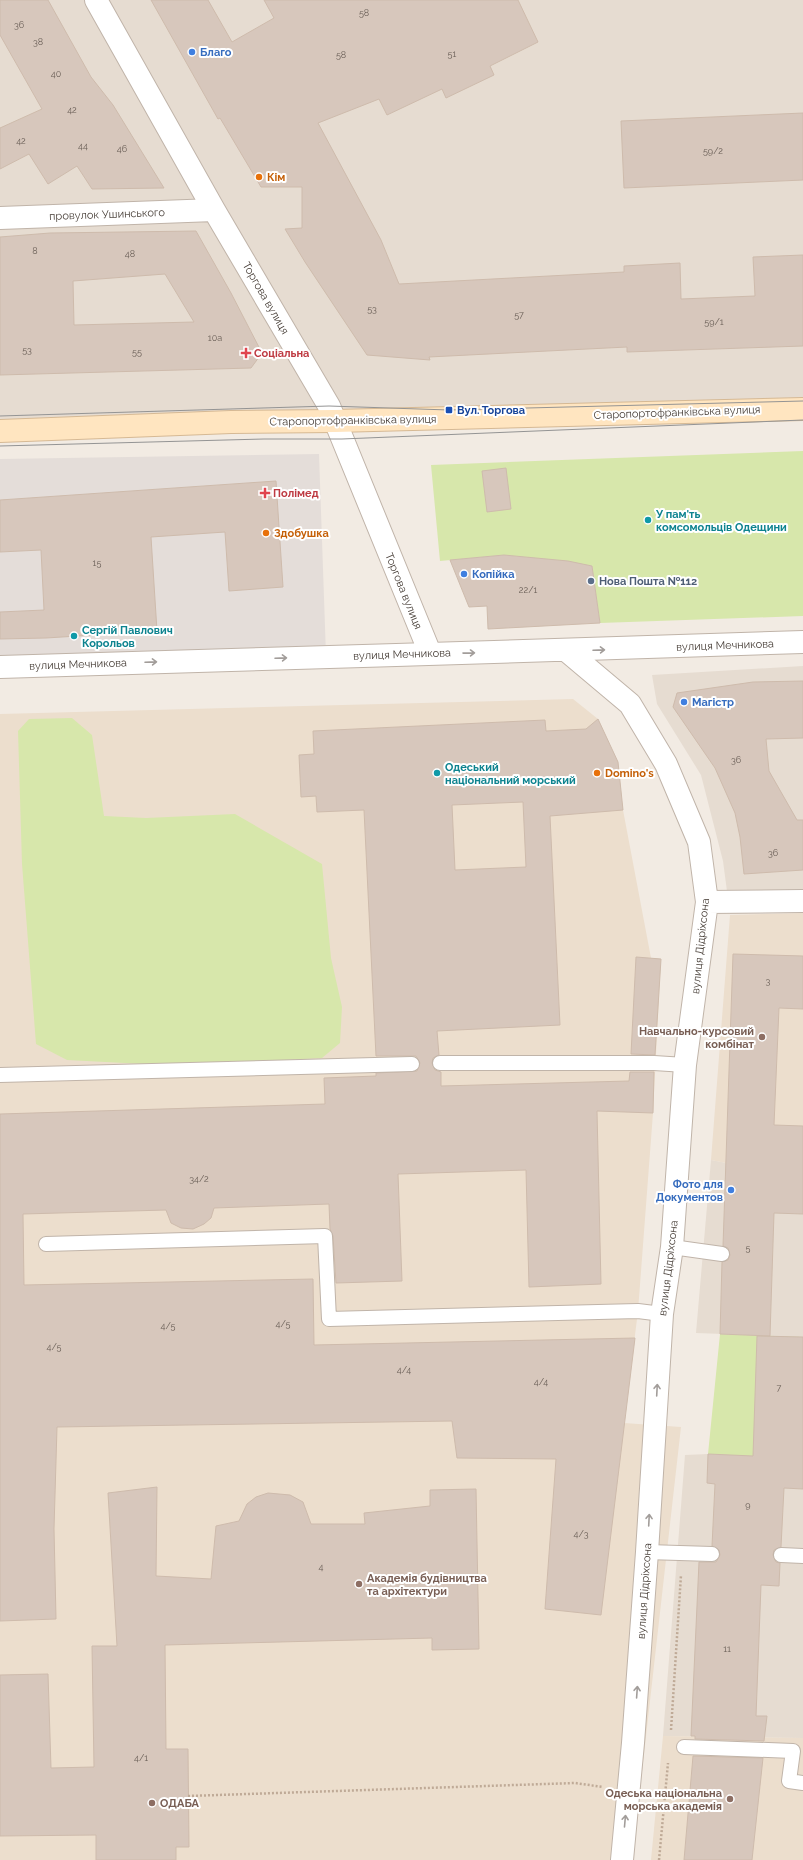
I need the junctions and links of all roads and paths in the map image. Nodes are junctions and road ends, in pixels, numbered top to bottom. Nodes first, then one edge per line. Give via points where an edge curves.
1 (96, 0) edge
2 (214, 210) junction
3 (0, 218) edge
4 (803, 409) edge
5 (335, 421) junction
6 (0, 431) edge
7 (803, 642) edge
8 (567, 651) junction
9 (430, 653) junction
10 (0, 667) edge
11 (803, 901) edge
12 (707, 902) junction
13 (440, 1063) dead end
14 (412, 1064) dead end
15 (685, 1065) junction
16 (0, 1075) edge
17 (46, 1244) dead end
18 (672, 1247) junction
19 (722, 1254) dead end
20 (662, 1314) junction
21 (648, 1552) junction
22 (682, 1553) junction
23 (712, 1554) dead end
24 (781, 1556) dead end
25 (803, 1556) edge
26 (671, 1731) dead end
27 (684, 1746) dead end
28 (668, 1761) dead end
29 (803, 1783) edge
30 (628, 1790) junction
31 (188, 1796) dead end
32 (622, 1860) edge
33 (659, 1860) edge

1 - 2 street, Торгова вулиця
2 - 3 street, провулок Ушинського
2 - 5 street, Торгова вулиця via 329,406
4 - 5 main road, Старопортофранківська вулиця
5 - 6 main road, Старопортофранківська вулиця via 231,422
5 - 9 street, Торгова вулиця
8 -> 7 street, вулиця Мечникова
9 -> 8 street, вулиця Мечникова
8 - 12 street, вулиця Дідріхсона via 630,704 666,764 699,842
10 -> 9 street, вулиця Мечникова
11 - 12 street
12 - 15 street, вулиця Дідріхсона
13 - 15 lane
14 - 16 lane
15 - 18 street, вулиця Дідріхсона
17 - 20 lane via 325,1236 329,1319 638,1311
18 - 19 lane
18 - 20 street, вулиця Дідріхсона
21 -> 20 street, вулиця Дідріхсона
21 - 22 lane
30 -> 21 street, вулиця Дідріхсона
22 - 23 lane
22 - 26 path
24 - 25 lane
27 - 29 lane via 792,1751 789,1781
28 - 33 path
30 - 31 path via 575,1783
32 -> 30 street, вулиця Дідріхсона

